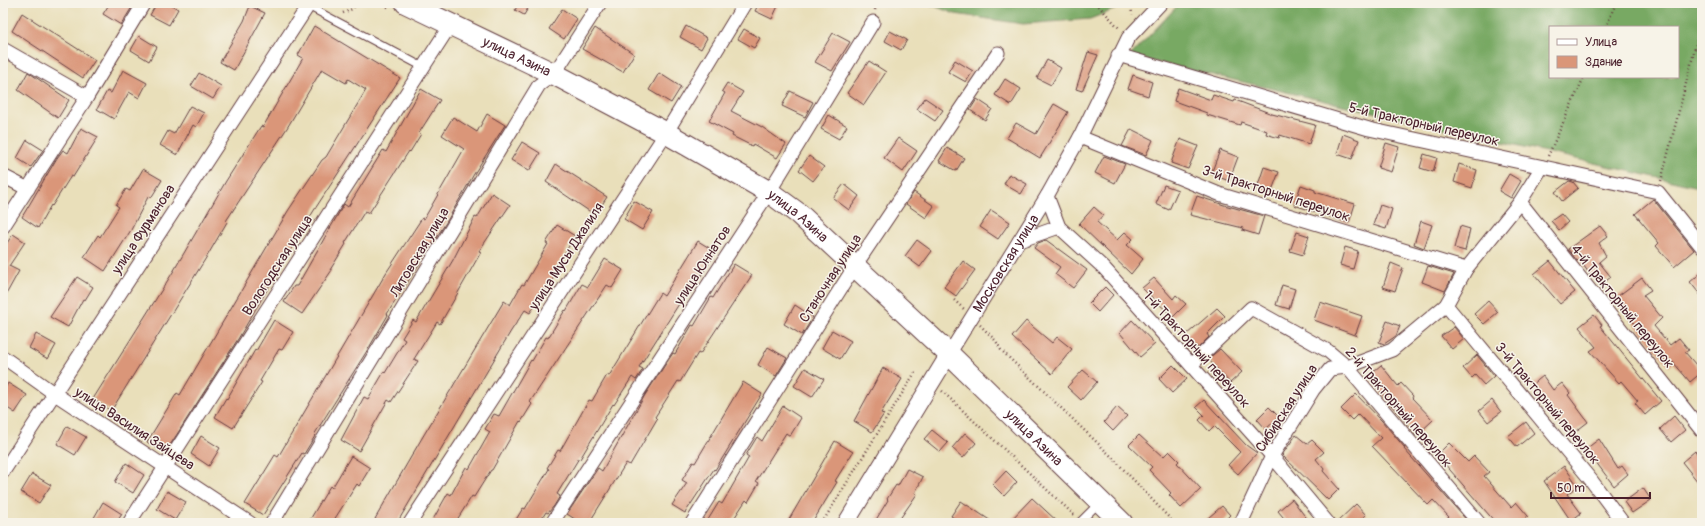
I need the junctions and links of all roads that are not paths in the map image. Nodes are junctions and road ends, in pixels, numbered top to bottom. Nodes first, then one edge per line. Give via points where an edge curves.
1 (144, 3) edge
2 (406, 3) edge
3 (600, 3) edge
4 (745, 3) edge
5 (1161, 3) edge
6 (309, 5) edge
7 (873, 22) dead end
8 (451, 24) junction
9 (3, 49) edge
10 (998, 53) dead end
11 (1118, 55) junction
12 (423, 67) junction
13 (554, 74) junction
14 (87, 96) junction
15 (666, 133) junction
16 (1080, 137) junction
17 (1542, 168) junction
18 (3, 176) edge
19 (28, 189) junction
20 (769, 192) junction
21 (1047, 196) junction
22 (1520, 202) junction
23 (3, 227) edge
24 (1059, 227) junction
25 (1019, 241) junction
26 (1702, 247) edge
27 (855, 266) junction
28 (1466, 269) junction
29 (1446, 305) junction
30 (949, 354) junction
31 (3, 357) edge
32 (1191, 365) junction
33 (1347, 367) junction
34 (54, 394) junction
35 (1702, 431) edge
36 (1272, 456) junction
37 (166, 467) junction
38 (3, 472) edge
39 (1100, 501) junction
40 (1080, 522) edge
41 (129, 523) edge
42 (250, 523) edge
43 (272, 523) edge
44 (410, 523) edge
45 (552, 523) edge
46 (692, 523) edge
47 (846, 523) edge
48 (1122, 523) edge
49 (1241, 523) edge
50 (1328, 523) edge
51 (1479, 523) edge
52 (1623, 523) edge

1 - 14 street
2 - 8 main road, улица Азина
3 - 13 street, Литовская улица
4 - 15 street, улица Мусы Джалиля
5 - 11 street, Московская улица via 1128,38
6 - 12 lane
6 - 34 street, улица Фурманова
7 - 20 street, улица Юннатов
8 - 12 street, Вологодская улица
8 - 13 main road, улица Азина
9 - 14 street
10 - 27 street, Станочная улица
11 - 16 street, Московская улица
11 - 17 street, 5-й Тракторный переулок via 1369,129
12 - 37 street, Вологодская улица
13 - 15 main road, улица Азина
13 - 43 street, Литовская улица via 539,85
14 - 19 street
15 - 20 main road, улица Азина
15 - 44 street, улица Мусы Джалиля
16 - 21 street, Московская улица
16 - 28 street, 3-й Тракторный переулок via 1219,194
17 - 22 street, Сибирская улица
17 - 26 street, 5-й Тракторный переулок via 1658,192
18 - 19 street
19 - 23 street
20 - 27 main road, улица Азина via 799,214
20 - 45 street, улица Юннатов
21 - 24 street, 1-й Тракторный переулок
21 - 25 street, Московская улица
22 - 28 street, Сибирская улица
22 - 35 street, 4-й Тракторный переулок
24 - 25 street
24 - 32 street, 1-й Тракторный переулок via 1104,268
25 - 30 street, Московская улица
27 - 30 main road, улица Азина
27 - 46 street, Станочная улица
28 - 29 street, Сибирская улица
29 - 33 street, Сибирская улица via 1392,350
29 - 52 street, 3-й Тракторный переулок via 1591,480
30 - 39 main road, улица Азина
30 - 47 street, Московская улица
31 - 34 street, улица Василия Зайцева
32 - 33 street, 2-й Тракторный переулок via 1251,308 1328,351
32 - 36 street, 1-й Тракторный переулок
33 - 36 street, Сибирская улица via 1330,369
33 - 51 street, 2-й Тракторный переулок
34 - 37 street, улица Василия Зайцева
34 - 38 street, улица Фурманова
36 - 49 street, Сибирская улица
36 - 50 street, 1-й Тракторный переулок
37 - 41 street, Вологодская улица
37 - 42 street, улица Василия Зайцева
39 - 40 lane
39 - 48 main road, улица Азина

